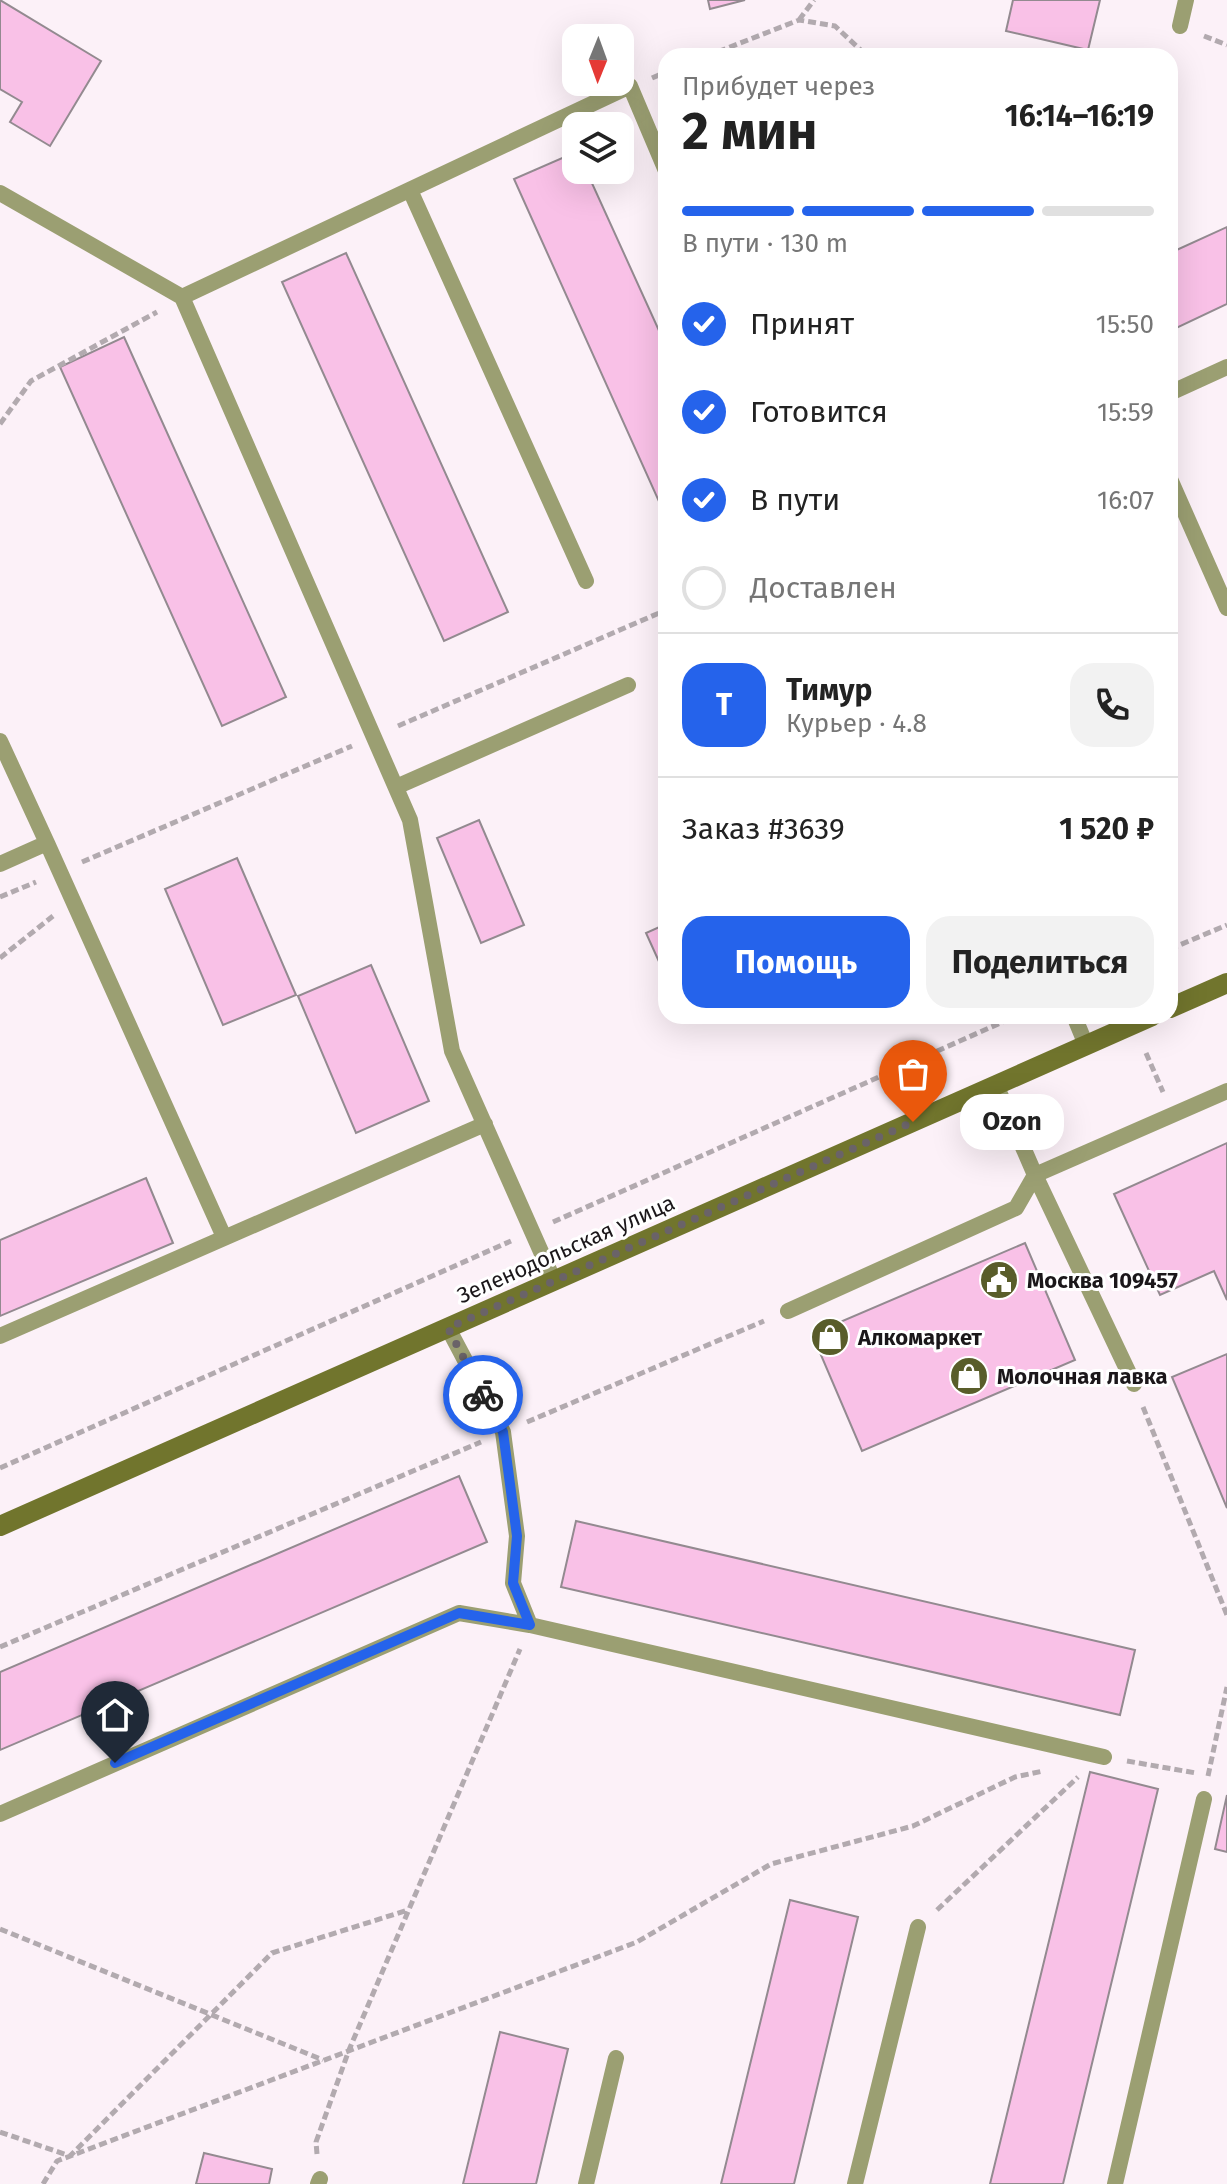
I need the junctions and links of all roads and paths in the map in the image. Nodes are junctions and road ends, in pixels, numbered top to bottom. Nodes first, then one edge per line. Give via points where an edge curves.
1 (814, 0) edge
2 (1186, 0) edge
3 (799, 20) junction
4 (1180, 26) dead end
5 (727, 48) edge
6 (858, 48) edge
7 (658, 152) edge
8 (410, 190) junction
9 (0, 193) edge
10 (182, 297) junction
11 (1227, 367) edge
12 (1178, 389) edge
13 (0, 424) edge
14 (1178, 497) edge
15 (586, 581) dead end
16 (1227, 608) edge
17 (658, 613) edge
18 (628, 685) dead end
19 (374, 736) junction
20 (0, 741) edge
21 (396, 787) junction
22 (47, 843) junction
23 (0, 864) edge
24 (60, 872) junction
25 (0, 897) edge
26 (73, 901) junction
27 (1227, 925) edge
28 (1178, 946) edge
29 (0, 958) edge
30 (1227, 983) edge
31 (1178, 1004) edge
32 (1077, 1024) edge
33 (1134, 1024) edge
34 (1086, 1045) junction
35 (1146, 1053) dead end
36 (996, 1085) junction
37 (1227, 1091) edge
38 (1174, 1114) junction
39 (485, 1124) junction
40 (1035, 1175) junction
41 (224, 1237) junction
42 (554, 1281) junction
43 (788, 1311) joint
44 (448, 1328) junction
45 (0, 1336) edge
46 (1134, 1384) joint
47 (503, 1432) junction
48 (0, 1526) edge
49 (1227, 1615) edge
50 (530, 1625) junction
51 (0, 1647) edge
52 (1227, 1687) edge
53 (1104, 1757) junction
54 (1056, 1768) dead end
55 (1209, 1775) junction
56 (1204, 1799) joint
57 (0, 1814) edge
58 (409, 1910) junction
59 (918, 1927) joint
60 (0, 1929) edge
61 (211, 2015) junction
62 (349, 2050) junction
63 (616, 2058) dead end
64 (324, 2060) junction
65 (0, 2132) edge
66 (70, 2156) junction
67 (319, 2181) edge
68 (43, 2184) edge
69 (586, 2184) edge
70 (855, 2184) edge
71 (1115, 2184) edge

1 - 3 path
2 - 4 lane
3 - 5 path
3 - 6 path via 835,26
7 - 8 lane via 630,86
8 - 10 lane
8 - 15 lane
9 - 10 lane
10 - 13 path via 31,381
10 - 19 lane
11 - 12 lane
14 - 16 lane
17 - 19 path
18 - 21 lane
19 - 21 lane
19 - 24 path
20 - 22 lane
21 - 39 lane via 410,820 452,1051
22 - 23 lane
22 - 24 lane
24 - 25 path
24 - 26 lane
26 - 29 path
26 - 41 lane
27 - 28 path
30 - 31 street
32 - 34 lane
33 - 34 street, Зеленодольская улица
34 - 36 street, Зеленодольская улица
35 - 38 path
36 - 40 lane
36 - 42 street, Зеленодольская улица
37 - 38 lane
38 - 40 lane
39 - 41 lane
39 - 42 lane
40 - 43 lane via 1016,1208
40 - 46 lane
41 - 45 lane
42 - 44 street, Зеленодольская улица
43 - 47 path
44 - 47 lane
44 - 48 street, Зеленодольская улица
46 - 49 path
47 - 50 lane via 517,1536 513,1583
47 - 51 path
50 - 53 lane
50 - 57 lane via 459,1613
50 - 58 path
52 - 55 path
53 - 55 path
53 - 59 path
54 - 62 path via 1015,1777 913,1826 771,1864 637,1942
55 - 56 path
56 - 71 lane
58 - 61 path via 272,1953
58 - 62 path
59 - 70 lane
60 - 61 path
61 - 64 path
61 - 66 path
62 - 64 path
62 - 67 path via 316,2142
63 - 69 lane
64 - 66 path
65 - 66 path
66 - 68 path via 57,2161

